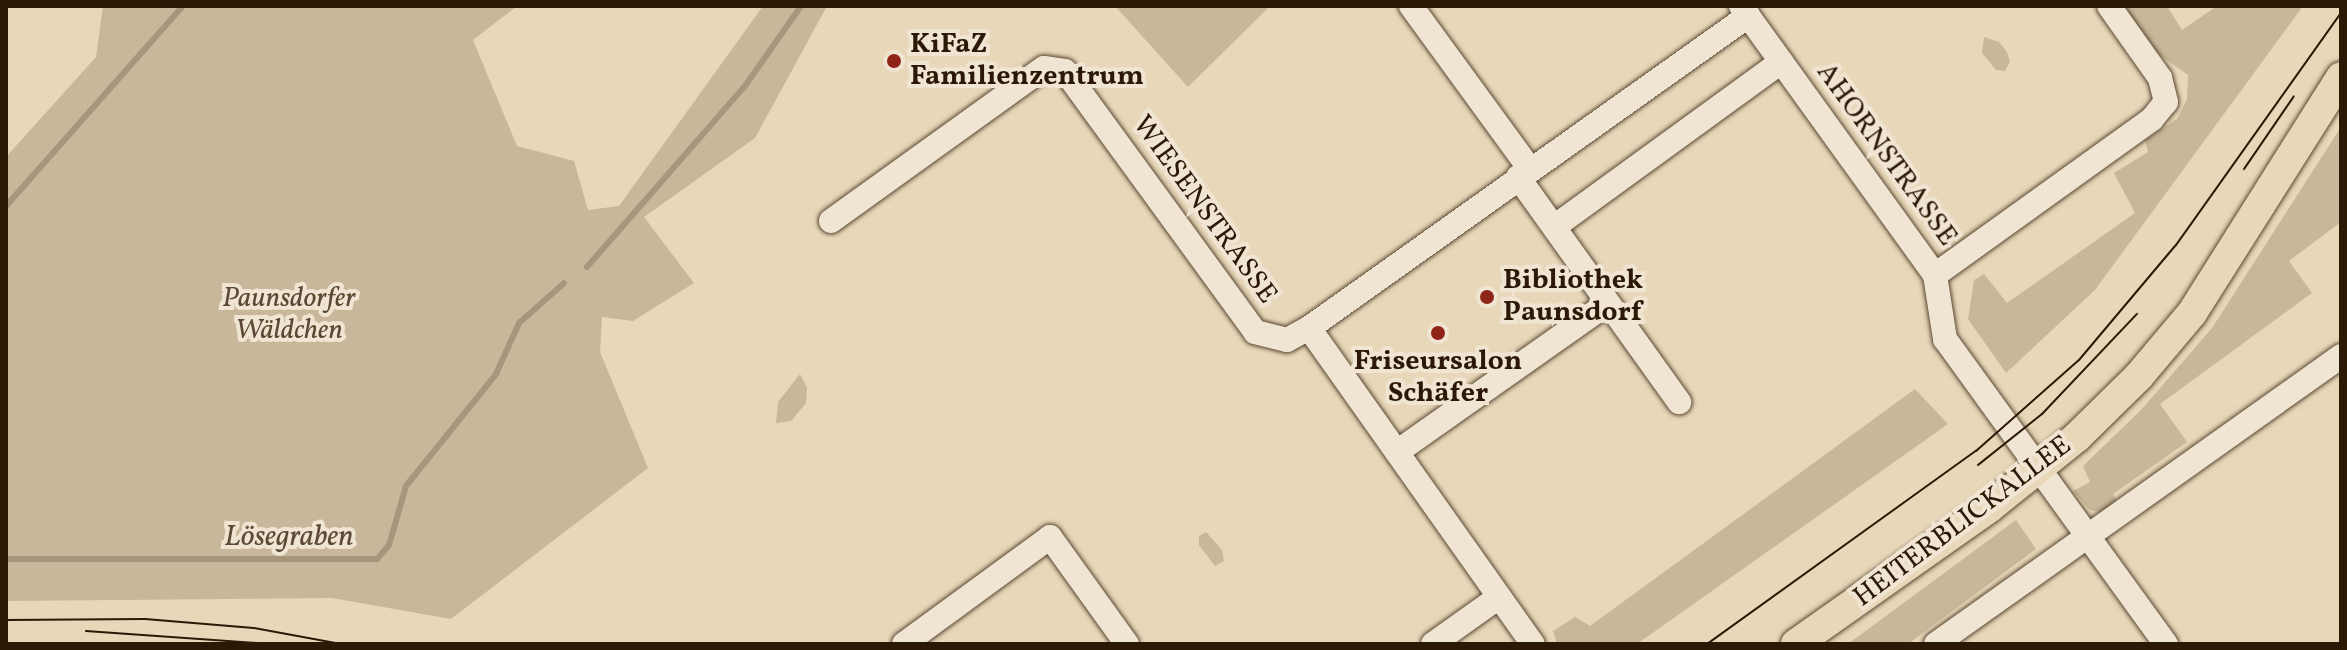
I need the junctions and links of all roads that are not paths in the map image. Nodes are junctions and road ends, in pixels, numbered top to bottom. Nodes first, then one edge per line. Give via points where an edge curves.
1 (1411, 6) edge
2 (2109, 6) edge
3 (1744, 11) edge
4 (1781, 62) junction
5 (2341, 77) edge
6 (1524, 173) junction
7 (831, 221) dead end
8 (1554, 227) junction
9 (1935, 275) junction
10 (1608, 303) junction
11 (1309, 328) junction
12 (2341, 356) edge
13 (1679, 402) dead end
14 (1397, 452) junction
15 (2038, 469) junction
16 (2089, 536) junction
17 (1499, 597) junction
18 (904, 644) edge
19 (1127, 644) edge
20 (1433, 644) edge
21 (1533, 644) edge
22 (1796, 644) edge
23 (1936, 644) edge
24 (2166, 644) edge

1 - 6 street
2 - 9 street via 2160,78 2166,102 2152,119
3 - 4 street, AHORNSTRASSE
3 - 6 street
4 - 8 street
4 - 9 street, AHORNSTRASSE
5 - 15 main road, HEITERBLICKALLEE via 2192,313 2139,376
6 - 8 street
6 - 11 street
7 - 11 street, WIESENSTRASSE via 1044,68 1056,66 1065,71 1255,332 1287,340
8 - 10 street
9 - 15 street, AHORNSTRASSE via 1945,339
10 - 13 street
10 - 14 street
11 - 14 street
12 - 16 street
14 - 17 street
15 - 16 street, AHORNSTRASSE
15 - 22 main road, HEITERBLICKALLEE
16 - 23 street
16 - 24 street, AHORNSTRASSE
17 - 20 street
17 - 21 street
18 - 19 street via 1050,537

